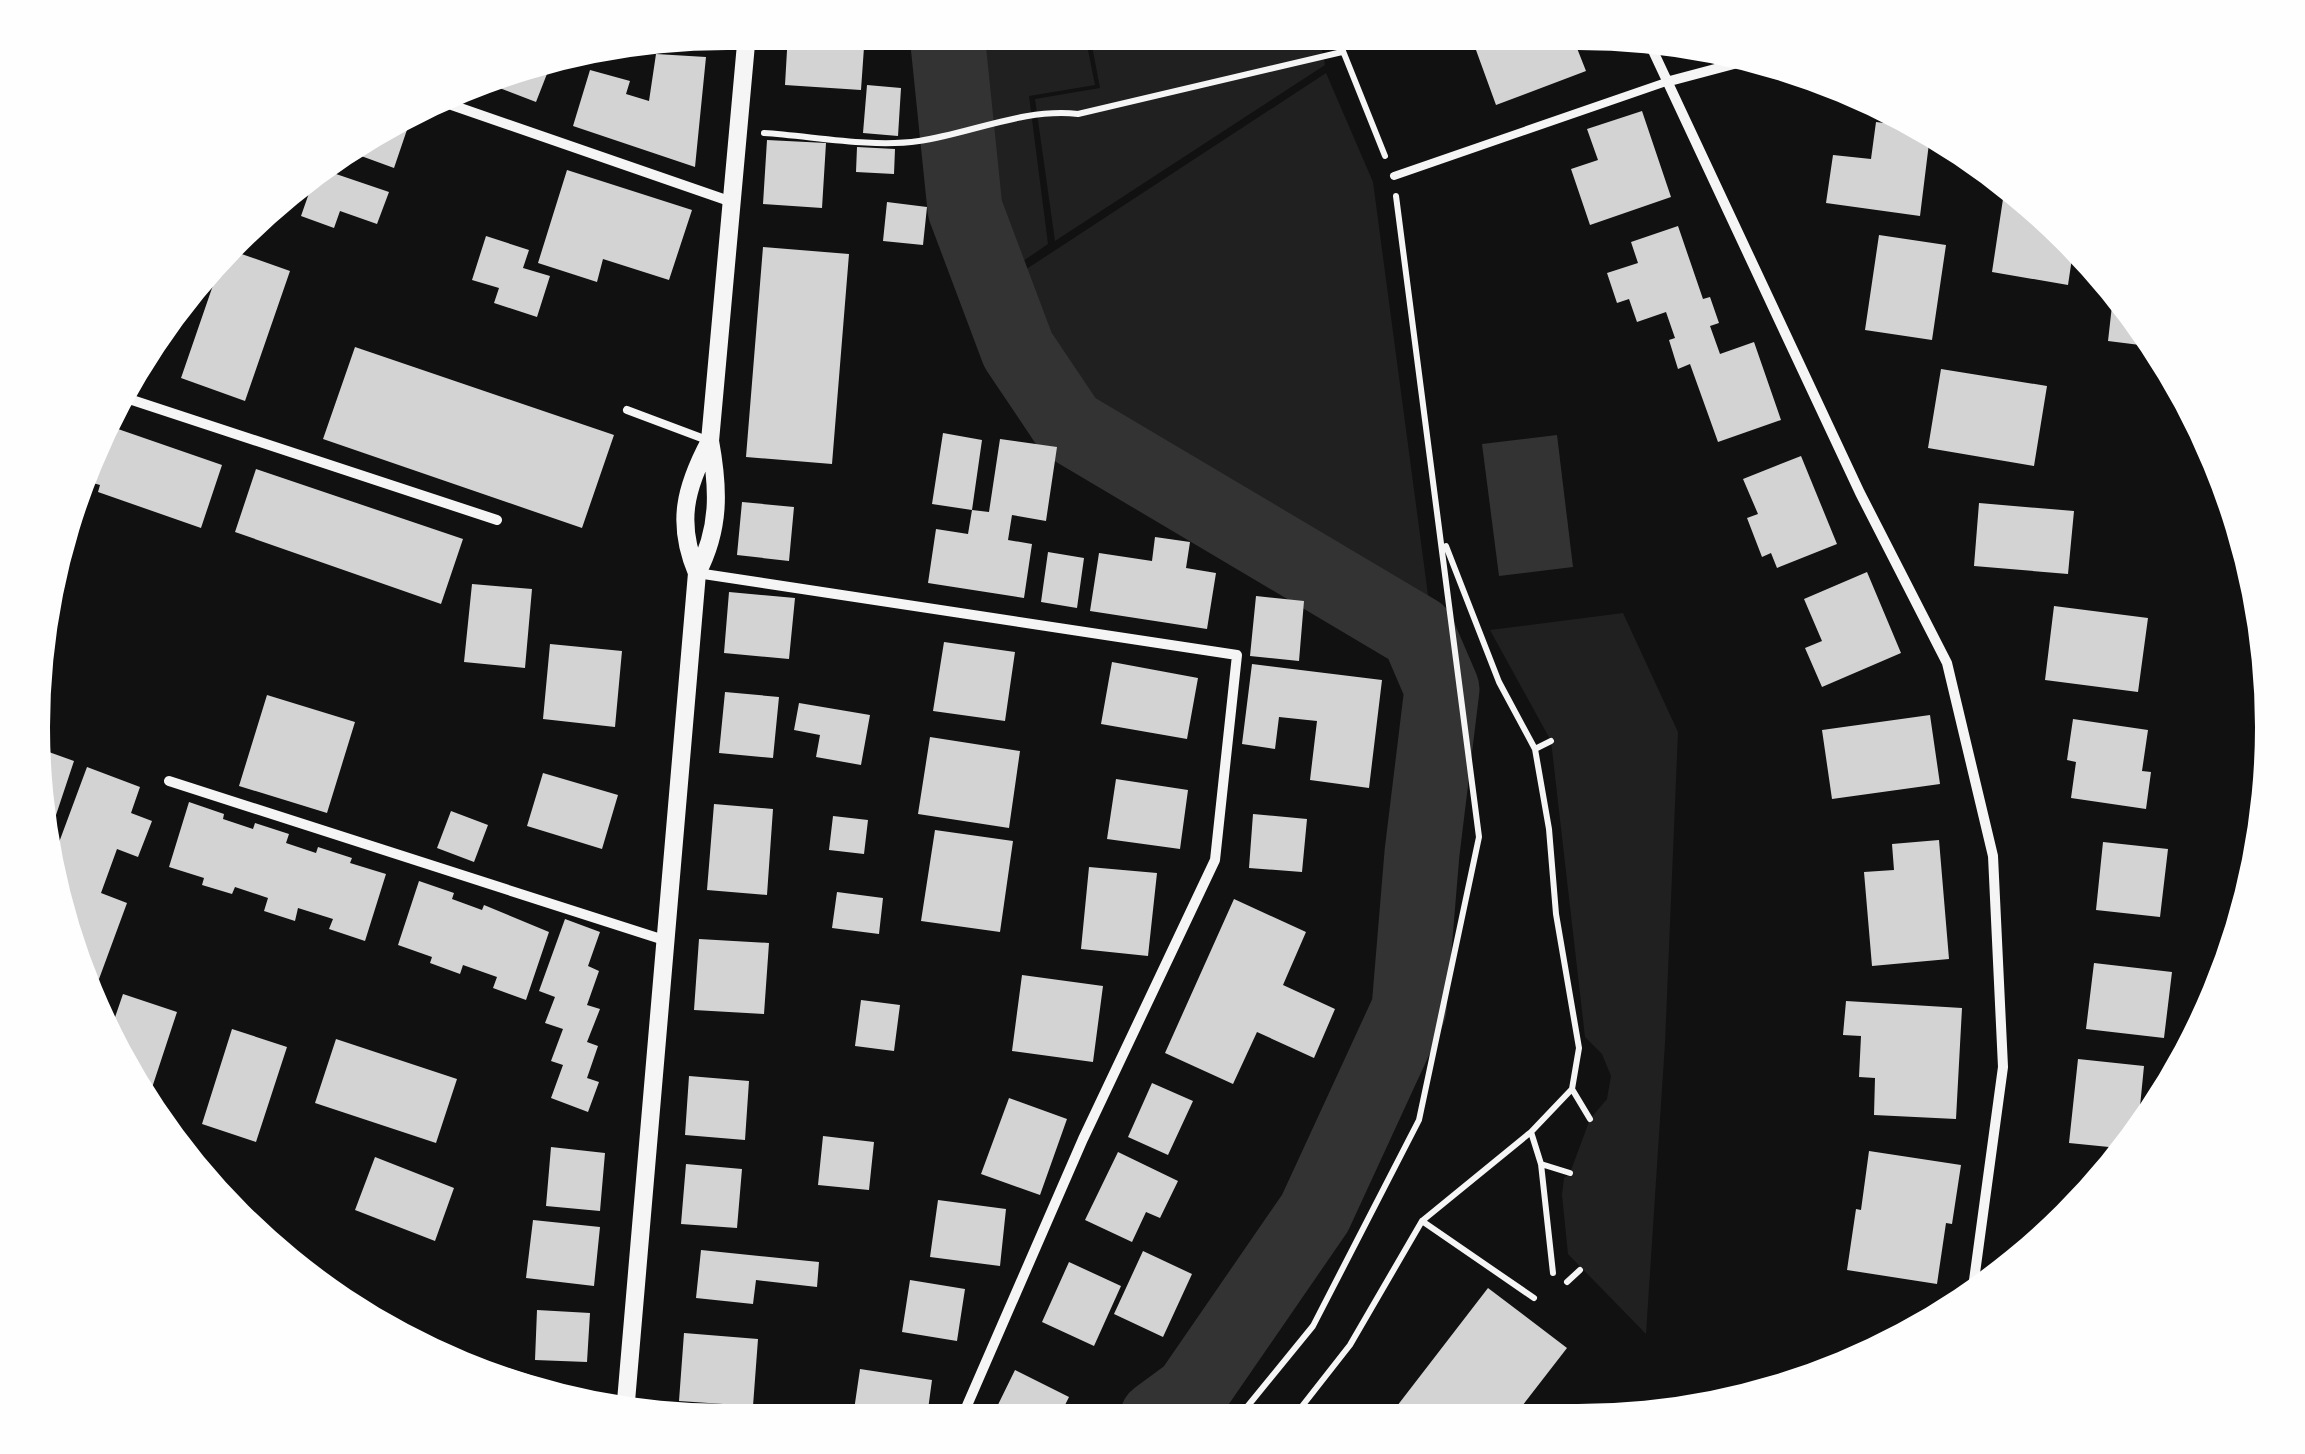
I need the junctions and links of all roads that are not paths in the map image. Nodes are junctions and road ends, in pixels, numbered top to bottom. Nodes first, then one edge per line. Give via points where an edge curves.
1 (746, 50) edge
2 (1654, 55) edge
3 (1725, 66) edge
4 (1666, 82) junction
5 (457, 107) edge
6 (1394, 176) road end
7 (733, 202) junction
8 (134, 401) edge
9 (627, 410) dead end
10 (710, 442) junction
11 (496, 520) dead end
12 (698, 573) junction
13 (169, 781) dead end
14 (664, 940) junction
15 (1975, 1275) edge
16 (626, 1396) edge
17 (968, 1404) edge

1 - 7 street
2 - 4 street
3 - 4 street
4 - 6 lane
4 - 15 street via 1947,662 1994,856 2003,1067
5 - 7 street
7 - 10 street
8 - 11 street
9 - 10 lane
10 - 12 street via 718,516
10 - 12 street via 692,475 685,515 686,546
12 - 14 street
12 - 17 street via 1237,654 1215,860
13 - 14 street
14 - 16 street

